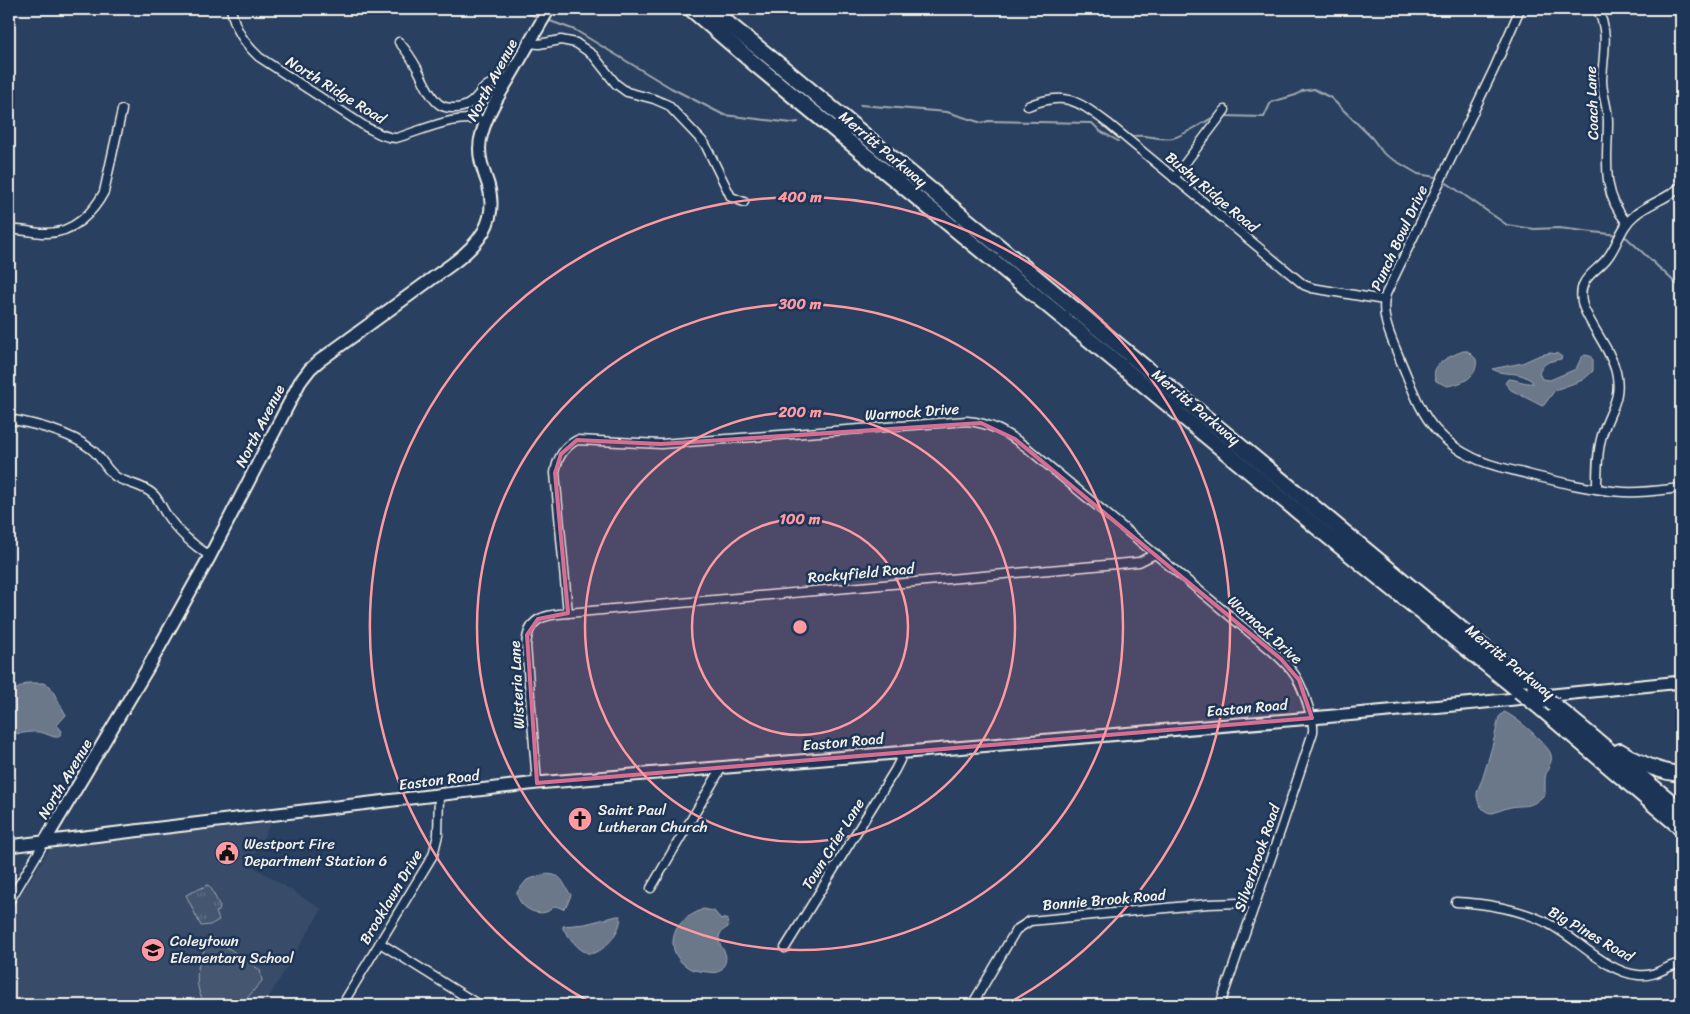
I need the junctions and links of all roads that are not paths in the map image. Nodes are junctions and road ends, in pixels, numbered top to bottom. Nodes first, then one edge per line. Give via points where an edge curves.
1 (231, 9) edge
2 (549, 9) edge
3 (691, 9) edge
4 (710, 9) edge
5 (1520, 9) edge
6 (1597, 9) edge
7 (399, 42) dead end
8 (529, 43) junction
9 (504, 87) junction
10 (1028, 106) dead end
11 (122, 110) dead end
12 (1225, 111) dead end
13 (485, 121) junction
14 (1174, 178) junction
15 (1681, 186) edge
16 (744, 202) dead end
17 (1626, 224) junction
18 (9, 230) edge
19 (1384, 300) junction
20 (9, 419) edge
21 (1681, 488) edge
22 (1597, 489) junction
23 (1155, 554) junction
24 (210, 556) junction
25 (568, 613) junction
26 (1681, 682) edge
27 (1554, 705) junction
28 (1312, 718) junction
29 (900, 752) junction
30 (722, 767) junction
31 (1681, 774) edge
32 (537, 783) junction
33 (439, 795) junction
34 (1681, 810) edge
35 (1681, 828) edge
36 (45, 841) junction
37 (9, 846) edge
38 (651, 888) dead end
39 (9, 902) edge
40 (1456, 902) dead end
41 (1255, 904) junction
42 (380, 943) junction
43 (787, 946) dead end
44 (1681, 963) edge
45 (342, 1005) edge
46 (479, 1005) edge
47 (972, 1005) edge
48 (1220, 1005) edge

1 - 13 street, North Ridge Road via 238,32 259,57 388,138 456,120 474,118
2 - 8 main road, North Avenue
3 - 35 highway, Merritt Parkway, bridge via 1538,706
4 - 27 highway, Merritt Parkway, bridge
5 - 19 street, Punch Bowl Drive
6 - 17 street, Coach Lane via 1606,34 1602,81 1608,118 1607,178 1616,207
7 - 9 street via 434,99 447,108 468,105 491,82
8 - 9 main road, North Avenue
8 - 16 street via 561,40 576,43 593,55 616,84 627,92 668,105 705,144 731,197
9 - 13 main road, North Avenue
10 - 14 street, Bushy Ridge Road via 1039,101 1076,101
11 - 18 street via 104,192 87,216 60,232
12 - 14 street
13 - 24 main road, North Avenue via 480,157 490,190 491,209 480,238 461,258 306,373
14 - 19 street, Bushy Ridge Road via 1304,284
15 - 17 street
17 - 22 street via 1608,257 1585,282 1581,292 1584,310 1611,359 1618,381 1616,402 1598,450
19 - 22 street, Punch Bowl Drive via 1386,324 1419,404 1436,430 1473,458
20 - 24 street via 52,429 90,448 118,478 153,493 178,529
21 - 22 street, Punch Bowl Drive via 1644,492
23 - 25 street, Rockyfield Road via 1139,562
23 - 25 street, Warnock Drive via 1026,447 1002,430 981,423 968,421 661,444 577,440 561,454 556,473
23 - 28 street, Warnock Drive via 1287,665 1301,685
24 - 36 main road, North Avenue
25 - 32 street, Wisteria Lane via 538,619 527,635
26 - 28 main road, Easton Road
27 - 31 highway via 1636,761
27 - 34 highway, Merritt Parkway
28 - 29 main road, Easton Road
28 - 41 street, Silverbrook Road via 1314,724 1309,746
29 - 30 main road, Easton Road
29 - 43 street, Town Crier Lane via 895,770
30 - 32 main road, Easton Road
30 - 38 street
32 - 33 main road, Easton Road
33 - 36 main road, Easton Road
33 - 42 street, Brooklawn Drive via 433,855
36 - 37 main road, Easton Road
36 - 39 street, North Avenue
40 - 44 street, Big Pines Road via 1483,904 1535,918 1562,931 1626,973 1648,976
41 - 47 street, Bonnie Brook Road via 1208,904 1030,921 1016,930
41 - 48 street, Silverbrook Road
42 - 45 street, Brooklawn Drive
42 - 46 street

